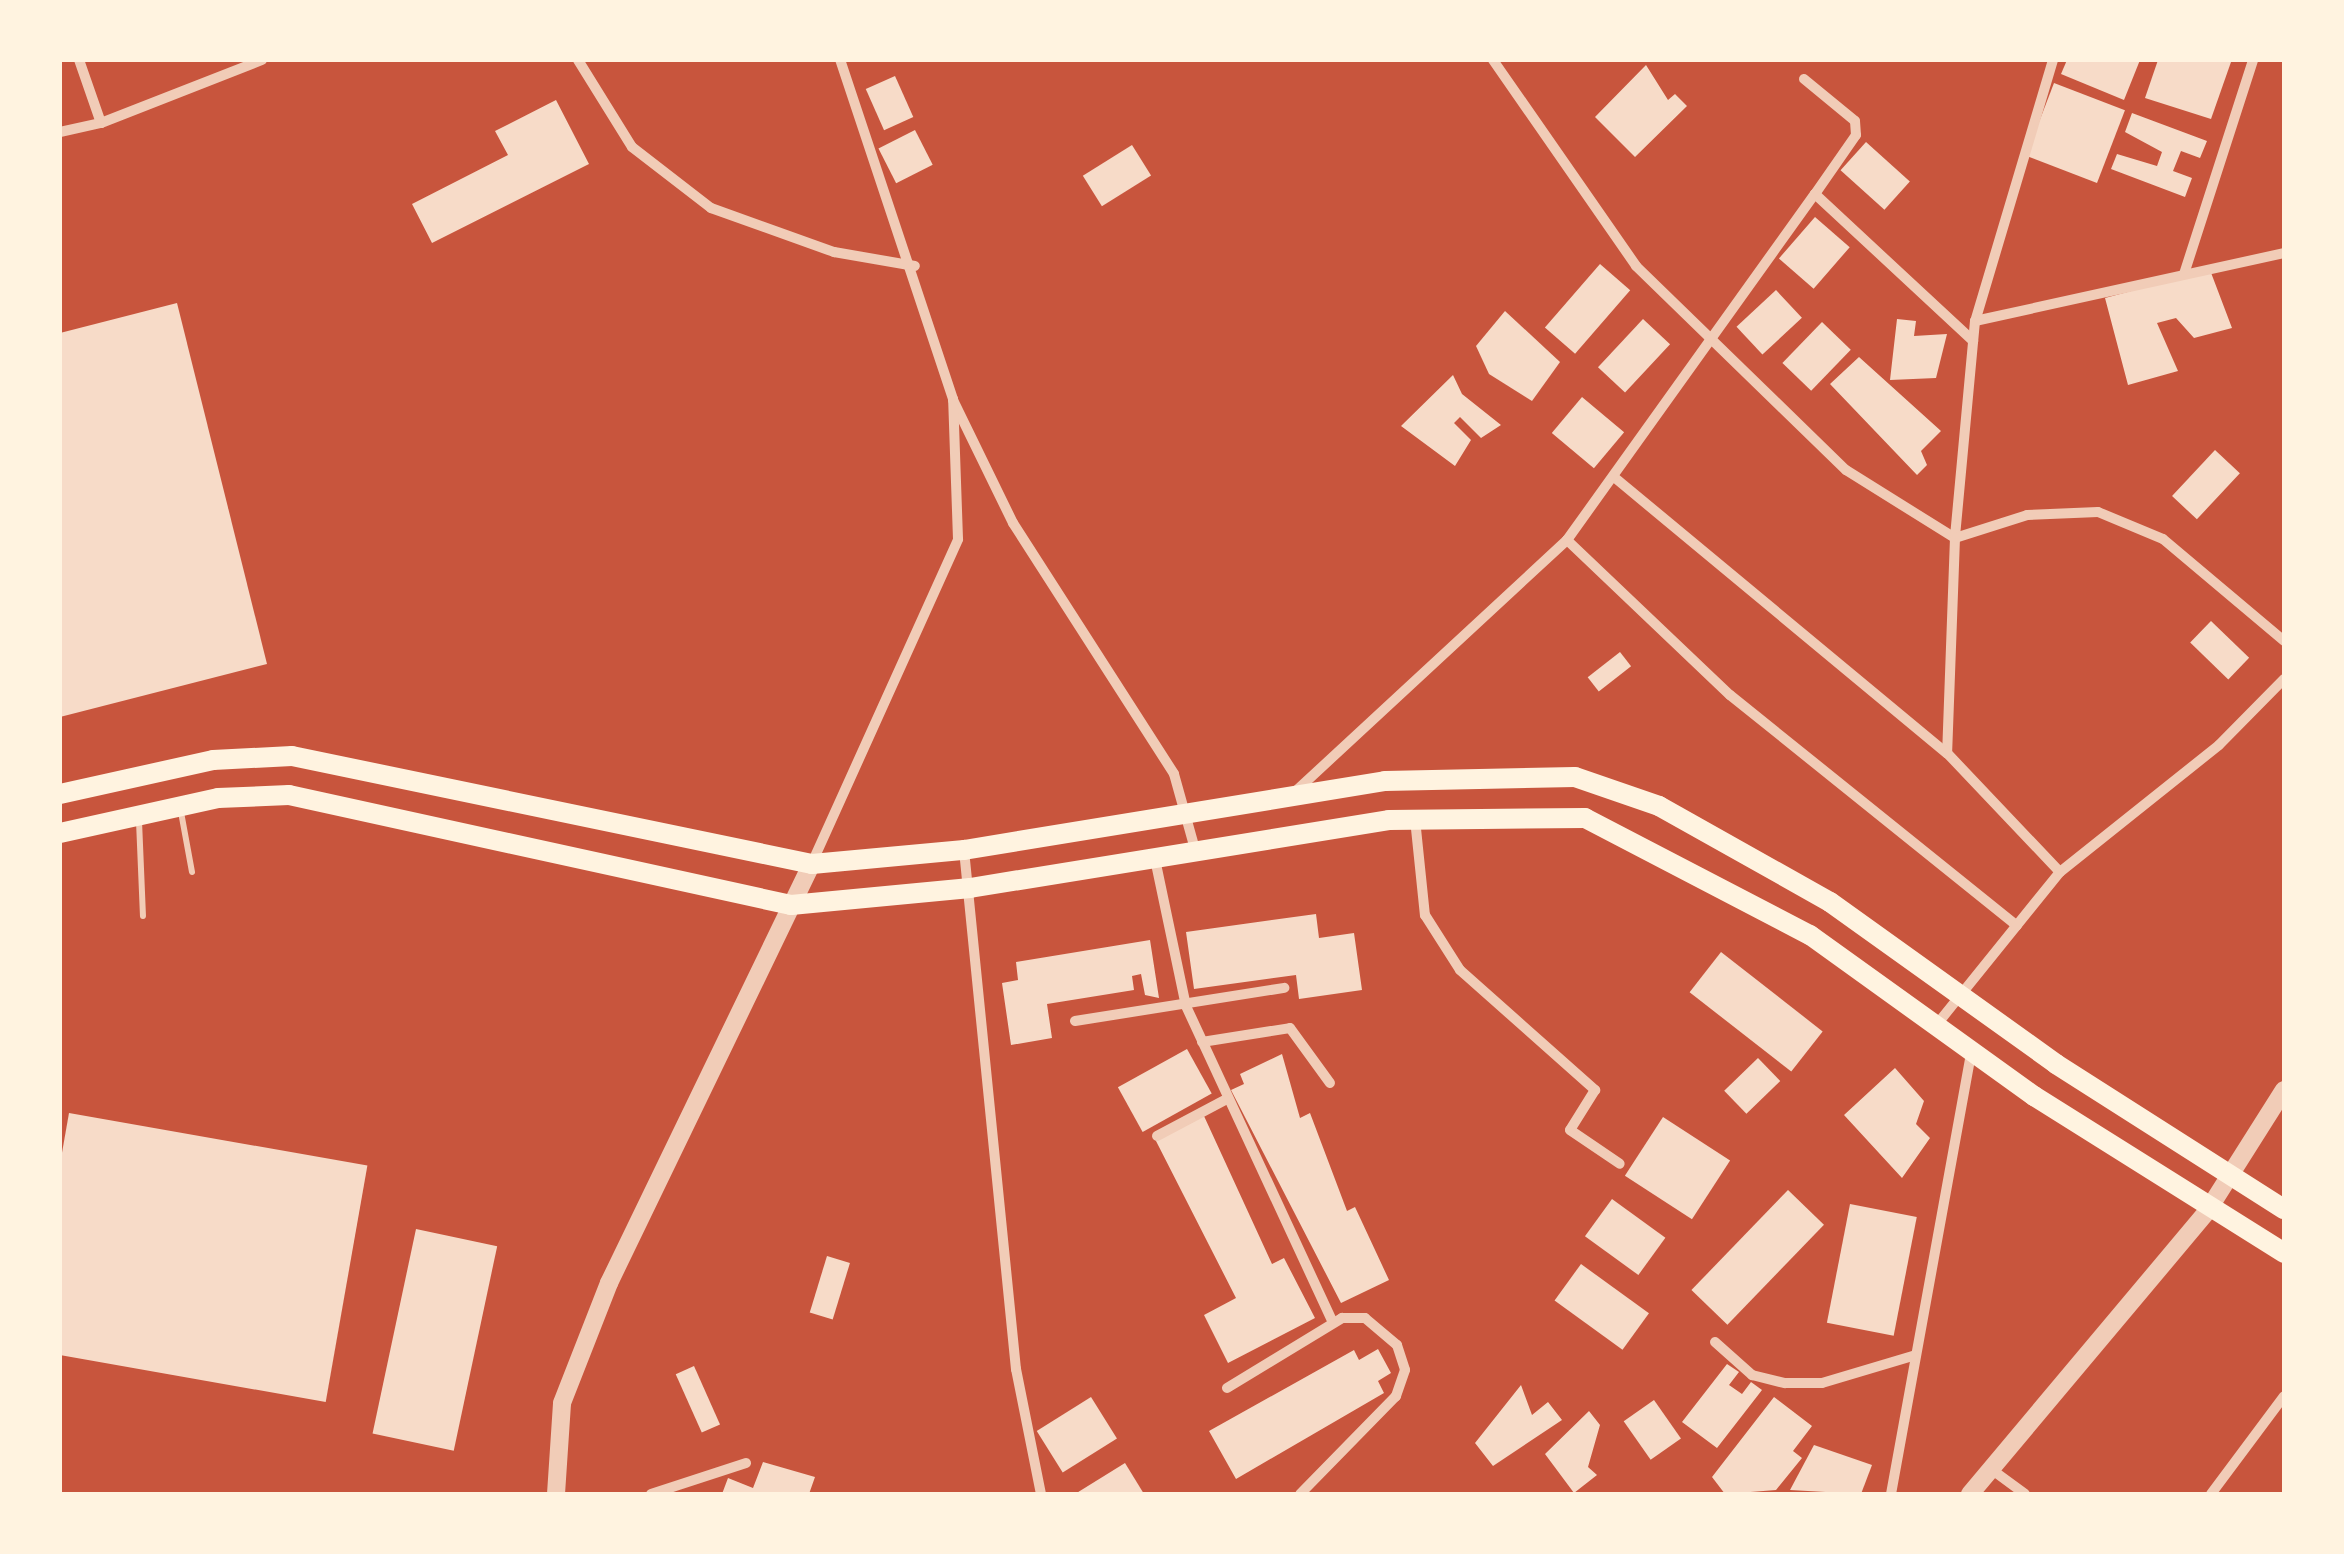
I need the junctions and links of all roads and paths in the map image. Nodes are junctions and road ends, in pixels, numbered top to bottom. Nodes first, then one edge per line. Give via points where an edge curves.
1 (79, 60) edge
2 (262, 60) edge
3 (578, 60) edge
4 (840, 60) edge
5 (1493, 60) edge
6 (2053, 60) edge
7 (2253, 60) edge
8 (1804, 79) dead end
9 (101, 123) junction
10 (60, 132) edge
11 (1815, 194) junction
12 (2284, 253) edge
13 (915, 266) junction
14 (2184, 274) junction
15 (1975, 321) junction
16 (1710, 340) junction
17 (1973, 341) junction
18 (952, 399) junction
19 (1614, 477) junction
20 (1955, 538) junction
21 (1567, 540) junction
22 (2284, 641) edge
23 (2284, 678) edge
24 (1947, 753) junction
25 (60, 794) edge
26 (1289, 798) junction
27 (179, 806) junction
28 (138, 815) junction
29 (1186, 815) junction
30 (572, 818) junction
31 (1415, 818) junction
32 (60, 833) edge
33 (964, 850) junction
34 (1196, 852) junction
35 (563, 855) junction
36 (1154, 859) junction
37 (812, 864) junction
38 (192, 872) dead end
39 (2060, 872) junction
40 (970, 888) junction
41 (792, 905) junction
42 (143, 916) dead end
43 (2017, 926) junction
44 (1284, 988) dead end
45 (1962, 993) junction
46 (1186, 1006) junction
47 (1075, 1021) dead end
48 (1938, 1023) junction
49 (1202, 1042) junction
50 (1972, 1048) junction
51 (1330, 1083) dead end
52 (2284, 1090) edge
53 (1227, 1099) junction
54 (1157, 1136) dead end
55 (1620, 1164) dead end
56 (2228, 1178) junction
57 (2284, 1208) edge
58 (2208, 1210) junction
59 (2284, 1253) edge
60 (1332, 1324) junction
61 (1715, 1342) dead end
62 (1916, 1355) junction
63 (1226, 1388) dead end
64 (2284, 1396) edge
65 (746, 1463) dead end
66 (1991, 1469) junction
67 (556, 1494) edge
68 (651, 1494) edge
69 (1041, 1494) edge
70 (1300, 1494) edge
71 (1891, 1494) edge
72 (1970, 1494) edge
73 (2025, 1494) edge
74 (2211, 1494) edge

1 - 9 street
2 - 9 street
3 - 13 street via 632,147 711,208 801,242
4 - 13 street
5 - 16 street via 1636,266
6 - 15 street via 2023,135
7 - 14 street
8 - 11 street via 1855,121 1856,135
9 - 10 street
11 - 16 street
11 - 17 street
12 - 14 street
13 - 18 street
14 - 15 street
15 - 17 street
16 - 19 street
16 - 20 street via 1846,470
17 - 20 street
18 - 29 street via 1013,523 1146,722
18 - 37 street via 958,539
19 - 21 street
19 - 24 street
20 - 22 street via 2027,515 2098,512 2163,539
20 - 24 street
21 - 26 street
21 - 43 street via 1730,695
23 - 39 street via 2219,746
24 - 39 street
25 - 30 main road via 212,760 292,756
26 - 29 main road
26 - 45 main road via 1516,772 1615,787 1830,902
27 - 28 main road
27 - 35 main road via 289,795
27 - 38 lane
28 - 32 main road
28 - 42 lane
29 - 33 main road
29 - 34 street
30 - 35 main road
30 - 37 main road
31 - 34 main road
31 - 48 main road via 1586,818 1810,935
31 - 55 street via 1425,915 1460,970 1595,1090 1570,1130
33 - 37 main road
33 - 40 street
34 - 36 main road
35 - 41 main road
36 - 40 main road
36 - 46 street
37 - 41 street
39 - 43 street
40 - 41 main road
40 - 69 street via 986,1112
41 - 67 street via 609,1283 562,1403
43 - 45 street
44 - 46 street
45 - 48 street
45 - 56 main road
46 - 47 street
46 - 49 street
48 - 50 main road
49 - 51 street via 1290,1028
49 - 53 street
50 - 58 main road
50 - 62 street
52 - 56 street
53 - 54 street
53 - 60 street
56 - 57 main road
56 - 58 street
58 - 59 main road
58 - 66 street
60 - 63 street
60 - 70 street via 1354,1315 1388,1333 1404,1358 1403,1386
61 - 62 street via 1752,1375 1785,1383 1822,1382
62 - 71 street
64 - 74 street
65 - 68 street
66 - 72 street
66 - 73 street

